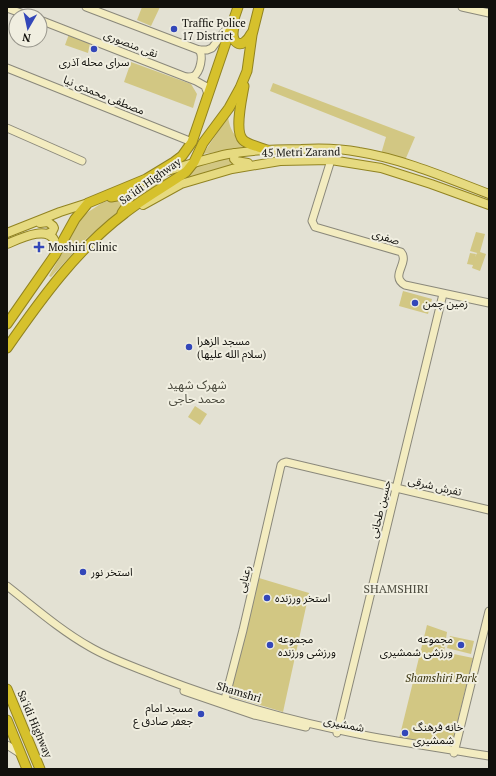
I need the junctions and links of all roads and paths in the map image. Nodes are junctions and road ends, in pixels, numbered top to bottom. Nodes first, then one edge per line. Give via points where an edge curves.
1 (86, 7) edge
2 (259, 7) edge
3 (462, 7) edge
4 (237, 9) edge
5 (489, 13) edge
6 (232, 21) junction
7 (255, 21) junction
8 (48, 23) edge
9 (199, 50) junction
10 (7, 68) edge
11 (247, 71) junction
12 (187, 77) junction
13 (208, 94) junction
14 (7, 128) edge
15 (192, 142) junction
16 (267, 150) junction
17 (235, 153) junction
18 (331, 160) junction
19 (82, 161) dead end
20 (194, 162) junction
21 (257, 164) junction
22 (146, 178) junction
23 (489, 194) edge
24 (91, 202) junction
25 (489, 205) edge
26 (118, 219) junction
27 (28, 226) junction
28 (7, 233) edge
29 (47, 234) junction
30 (7, 244) edge
31 (55, 255) junction
32 (443, 294) junction
33 (489, 303) edge
34 (7, 324) edge
35 (7, 348) edge
36 (283, 463) joint
37 (396, 488) junction
38 (489, 510) edge
39 (7, 586) edge
40 (7, 591) edge
41 (34, 609) junction
42 (489, 611) edge
43 (7, 689) edge
44 (224, 703) junction
45 (232, 705) joint
46 (7, 723) edge
47 (333, 731) junction
48 (7, 745) edge
49 (454, 752) junction
50 (21, 754) junction
51 (489, 756) edge
52 (489, 761) edge
53 (27, 769) edge
54 (40, 769) edge

1 - 9 street
2 - 7 highway, Sa'idi Highway
3 - 5 street
4 - 6 highway, Sa'idi Highway
4 - 7 highway via 233,34 235,41 241,43 247,40
6 - 9 street via 212,48
6 - 13 highway, Sa'idi Highway
7 - 11 highway, Sa'idi Highway
8 - 12 street, نقی منصوری
9 - 12 street via 202,58 197,73 195,76
10 - 15 street, مصطفی محمدی نیا
11 - 16 highway via 239,121 240,134 246,142
11 - 20 highway, Sa'idi Highway via 236,97 203,142
12 - 13 street, نقی منصوری via 205,86
13 - 15 highway, Sa'idi Highway
14 - 19 street
15 - 22 highway, Sa'idi Highway via 179,159
16 - 17 main road, 45 Metri Zarand
16 - 23 main road, 45 Metri Zarand via 331,148 359,152 405,164
17 - 20 main road, 45 Metri Zarand
17 - 21 main road via 236,161
18 - 21 main road, 45 Metri Zarand
18 - 25 main road, 45 Metri Zarand via 381,168
18 - 32 street, صفری via 312,222 315,227 401,252 403,259 398,279 400,282
20 - 22 main road, 45 Metri Zarand
20 - 26 highway, Sa'idi Highway via 186,172
21 - 26 main road, 45 Metri Zarand via 232,168 181,184
22 - 24 highway, Sa'idi Highway
24 - 26 highway via 122,195 128,197 128,204
24 - 27 main road
24 - 31 highway, Sa'idi Highway via 75,219
26 - 35 highway, Sa'idi Highway via 69,266
27 - 28 main road
27 - 29 main road via 50,223 54,228
29 - 30 main road via 36,234
29 - 31 main road via 55,240
31 - 34 highway, Sa'idi Highway
32 - 33 street, صفری
32 - 37 street, حسین طحانی
36 - 37 street, تفرش شرقی
36 - 44 street, رعنایی
37 - 38 street, تفرش شرقی
37 - 47 street, حسین طحانی
39 - 41 street, Shamshri
40 - 41 street, Shamshri
41 - 44 street, Shamshri via 74,640 136,670
42 - 49 street
43 - 54 highway, Sa'idi Highway
44 - 45 street, Shamshri
45 - 47 street, شمشیری
46 - 50 highway
47 - 49 street, شمشیری
48 - 50 street
49 - 51 street
49 - 52 street, شمشیری
50 - 53 highway

